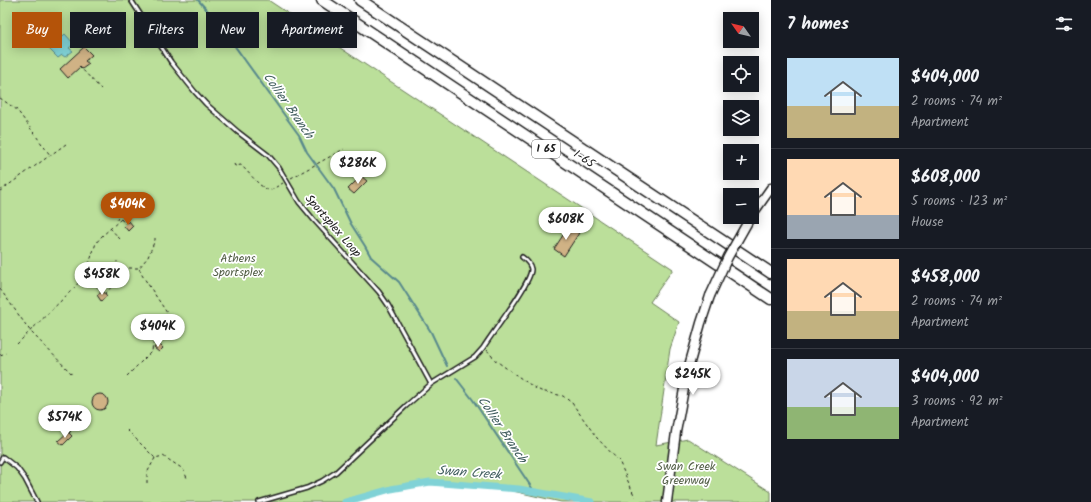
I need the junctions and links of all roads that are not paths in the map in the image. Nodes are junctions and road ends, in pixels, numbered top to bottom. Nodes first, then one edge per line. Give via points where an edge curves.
1 (131, 0) edge
2 (322, 0) edge
3 (360, 0) edge
4 (771, 188) edge
5 (759, 205) edge
6 (747, 224) edge
7 (522, 257) dead end
8 (771, 273) edge
9 (771, 299) edge
10 (431, 384) junction
11 (2, 457) edge
12 (0, 462) edge
13 (667, 498) edge
14 (37, 502) edge
15 (259, 502) edge

1 - 10 lane, Sportsplex Loop via 170,62 195,92 238,132 268,155 279,168 299,202 379,292
2 - 9 highway, I-65 / I 65
3 - 8 highway, I 65
4 - 5 main road
6 - 13 main road, bridge via 710,296 686,373
7 - 10 lane via 531,270 526,284 483,348 475,357
10 - 15 lane via 336,472 307,488
11 - 12 lane
11 - 14 lane via 17,468

